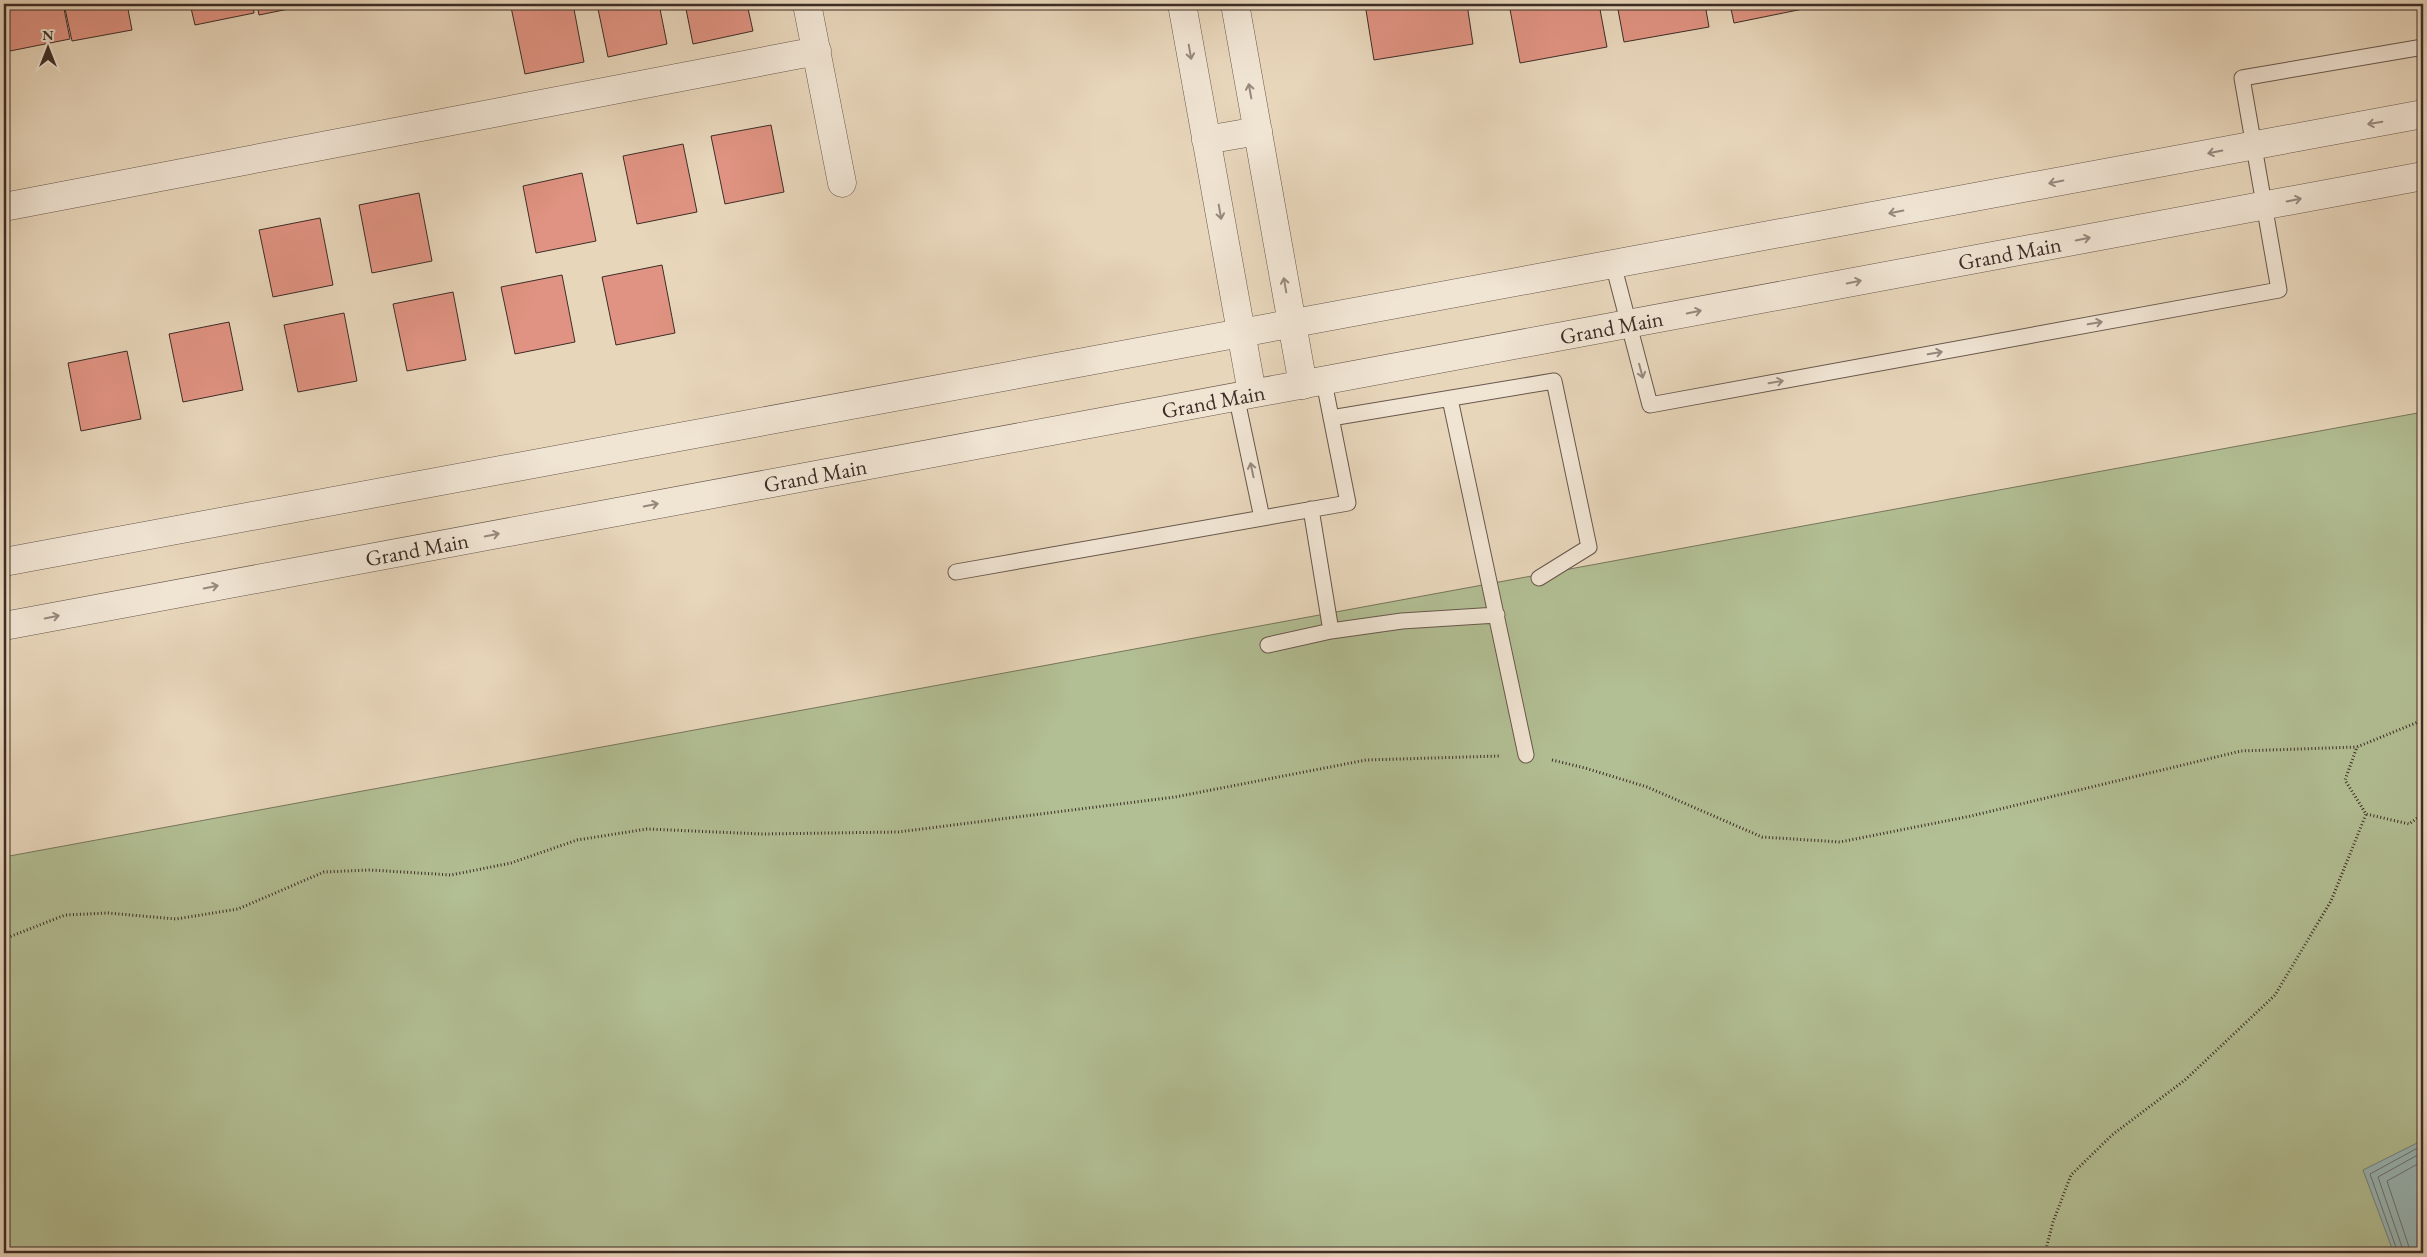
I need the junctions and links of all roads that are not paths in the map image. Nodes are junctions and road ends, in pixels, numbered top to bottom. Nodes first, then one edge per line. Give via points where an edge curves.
1 (808, 4) edge
2 (1182, 4) edge
3 (1235, 4) edge
4 (2423, 47) edge
5 (816, 51) junction
6 (2423, 114) edge
7 (1258, 131) junction
8 (1206, 140) junction
9 (2254, 145) junction
10 (2423, 176) edge
11 (842, 183) dead end
12 (2265, 206) junction
13 (4, 207) edge
14 (1613, 264) junction
15 (1292, 324) junction
16 (1629, 324) junction
17 (1242, 333) junction
18 (1313, 383) junction
19 (1244, 394) junction
20 (1450, 399) junction
21 (1331, 418) junction
22 (1311, 509) junction
23 (1262, 518) junction
24 (4, 562) edge
25 (956, 572) dead end
26 (1539, 578) dead end
27 (1497, 615) junction
28 (4, 626) edge
29 (1330, 631) junction
30 (1268, 645) dead end
31 (1526, 755) road end

1 - 5 street
2 -> 8 street
7 -> 3 street
4 - 9 lane via 2242,78
5 - 11 street
5 - 13 street
6 -> 9 street
7 - 8 street
15 -> 7 street
8 -> 17 street
9 - 12 lane
9 -> 14 street
12 -> 10 street, Grand Main
16 -> 12 street, Grand Main
16 -> 12 lane via 1650,405 2279,290
14 - 15 street
14 - 16 lane
15 - 17 street
15 - 18 street
16 - 18 street, Grand Main
17 - 19 street
17 - 24 street
18 - 19 street, Grand Main
18 - 21 lane
23 -> 19 lane
28 -> 19 street, Grand Main
20 - 21 lane
20 - 26 lane via 1554,381 1589,547
20 - 27 lane
21 - 22 lane via 1348,503
22 - 23 lane
22 - 29 lane
23 - 25 lane
27 - 29 lane via 1402,621
27 - 31 lane
29 - 30 lane

